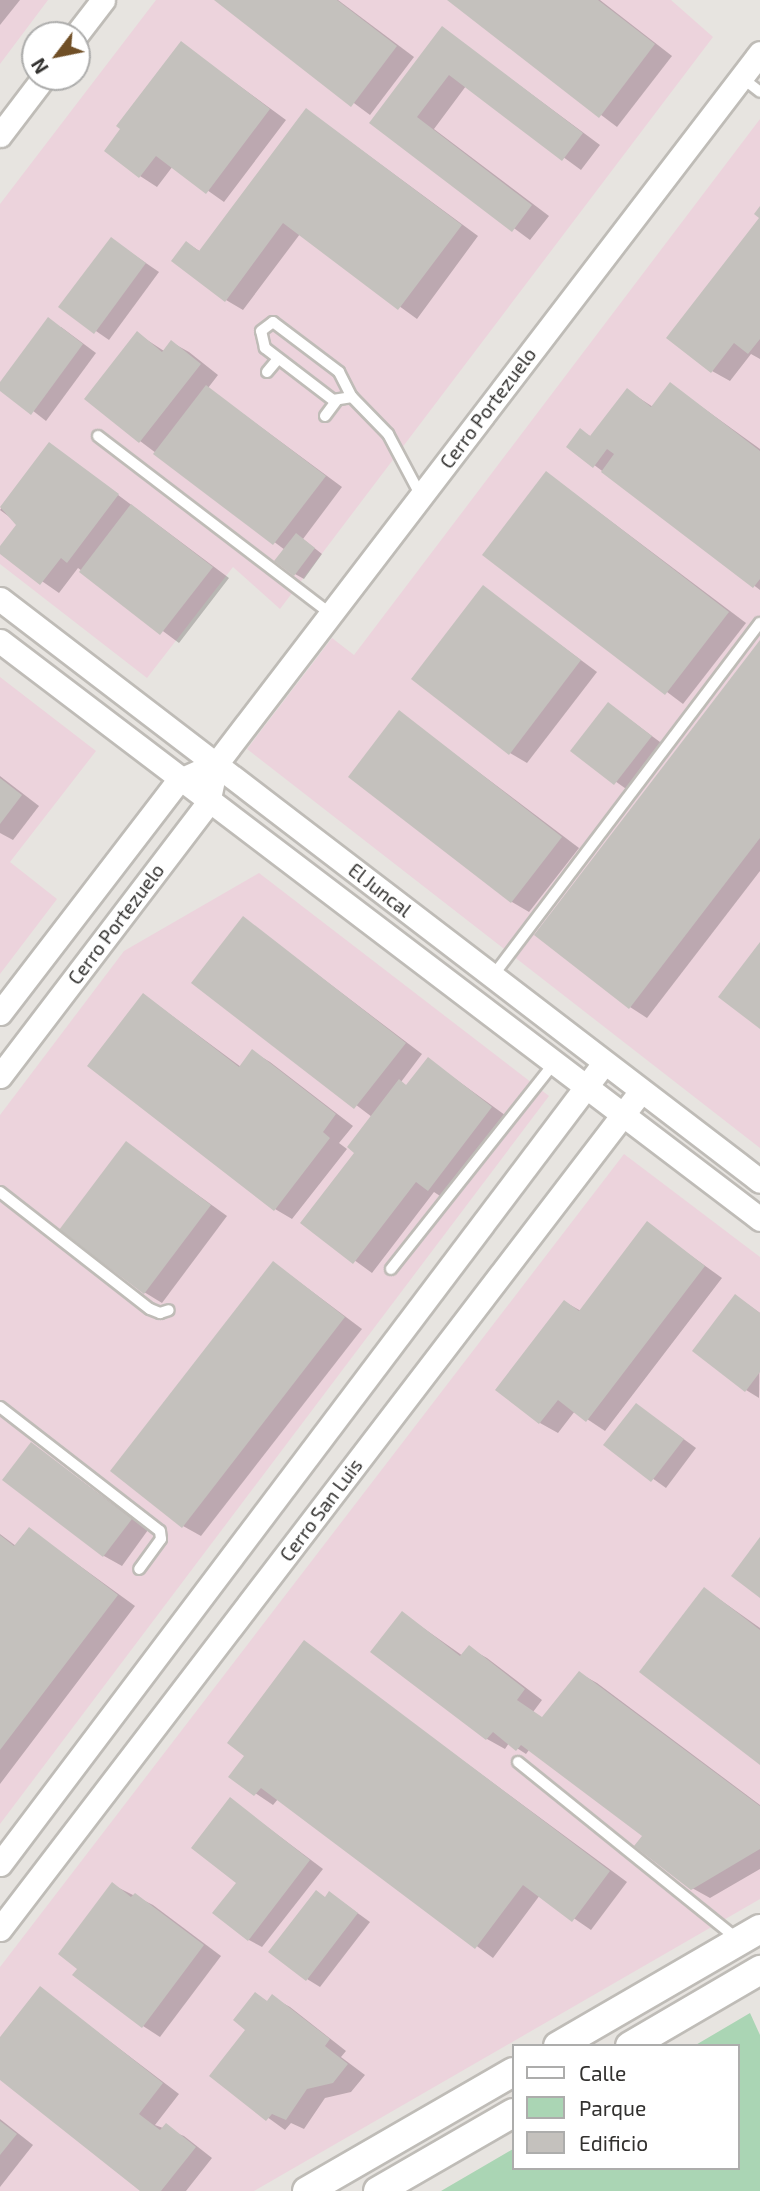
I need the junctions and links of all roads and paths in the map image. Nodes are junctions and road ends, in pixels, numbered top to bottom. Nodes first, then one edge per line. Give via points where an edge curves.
1 (103, 0) edge
2 (87, 21) edge
3 (760, 53) edge
4 (741, 77) junction
5 (33, 91) edge
6 (760, 92) edge
7 (0, 135) edge
8 (278, 359) junction
9 (267, 372) dead end
10 (352, 397) junction
11 (337, 400) junction
12 (325, 416) dead end
13 (98, 436) dead end
14 (421, 496) junction
15 (0, 599) edge
16 (331, 614) junction
17 (760, 623) edge
18 (0, 641) edge
19 (216, 764) junction
20 (178, 781) junction
21 (208, 803) junction
22 (492, 977) junction
23 (0, 1013) edge
24 (555, 1062) junction
25 (604, 1063) junction
26 (0, 1076) edge
27 (587, 1086) junction
28 (641, 1091) junction
29 (623, 1114) junction
30 (760, 1181) edge
31 (0, 1192) edge
32 (760, 1219) edge
33 (391, 1269) dead end
34 (169, 1310) dead end
35 (0, 1407) edge
36 (139, 1569) dead end
37 (517, 1762) dead end
38 (0, 1864) edge
39 (0, 1929) edge
40 (750, 1935) edge
41 (760, 1970) edge
42 (561, 2044) edge
43 (632, 2044) edge
44 (512, 2072) edge
45 (512, 2114) edge
46 (307, 2191) edge
47 (378, 2191) edge

1 - 2 street
3 - 4 street, Cerro Portezuelo
4 - 6 lane
4 - 14 street, Cerro Portezuelo
5 - 7 street
8 - 9 lane
8 - 10 lane via 261,341 261,331 273,322 339,372
8 - 11 lane
10 - 11 lane
10 - 14 lane via 388,434
11 - 12 lane
13 - 16 lane
14 - 16 street, Cerro Portezuelo
15 - 19 street, El Juncal
16 - 19 street, Cerro Portezuelo
17 - 22 lane
18 - 20 street, El Juncal
19 - 20 street, Cerro Portezuelo
19 - 21 street, Cerro Portezuelo
19 - 22 street, El Juncal
20 - 21 street, El Juncal
20 - 23 street, Cerro Portezuelo
21 - 24 street, El Juncal
21 - 26 street, Cerro Portezuelo
22 - 25 street, El Juncal
24 - 27 street, El Juncal
24 - 33 lane
25 - 27 street
25 - 28 street, El Juncal
27 - 29 street, El Juncal
27 - 38 street
28 - 29 street, Cerro San Luis
28 - 30 street, El Juncal
29 - 32 street, El Juncal
29 - 39 street, Cerro San Luis
31 - 34 lane via 150,1309
35 - 36 lane via 160,1531 159,1542
37 - 40 lane
40 - 42 street
41 - 43 street
44 - 46 street
45 - 47 street

